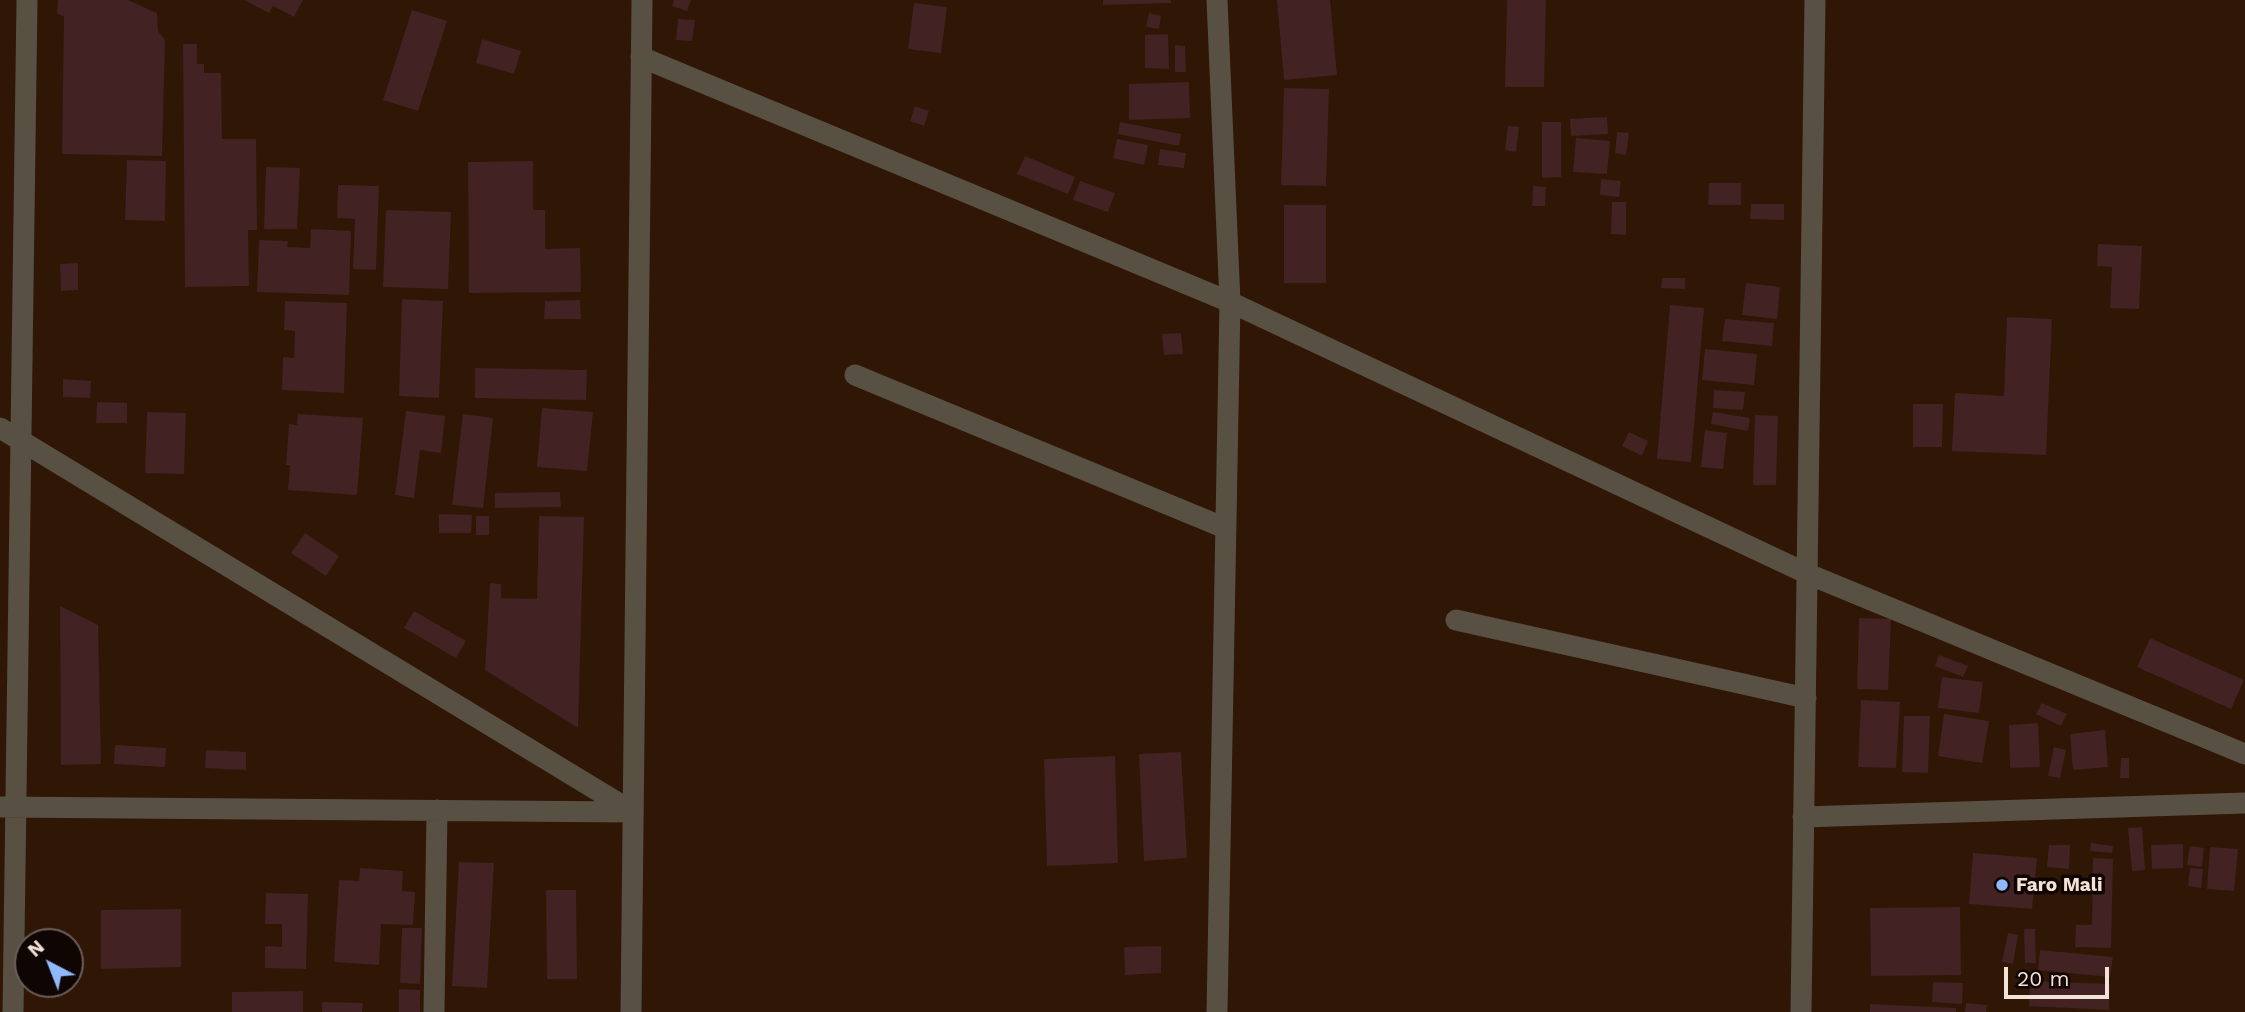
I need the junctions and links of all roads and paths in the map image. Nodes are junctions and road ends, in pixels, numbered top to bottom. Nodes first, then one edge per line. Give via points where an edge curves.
1 (27, 0) edge
2 (642, 0) edge
3 (1217, 0) edge
4 (1815, 0) edge
5 (641, 57) junction
6 (1230, 302) junction
7 (855, 375) dead end
8 (0, 428) edge
9 (21, 442) junction
10 (1226, 528) junction
11 (1808, 573) junction
12 (1455, 620) dead end
13 (1806, 698) junction
14 (2245, 754) edge
15 (2245, 803) edge
16 (8, 807) edge
17 (437, 810) junction
18 (633, 812) junction
19 (1803, 817) junction
20 (13, 1012) edge
21 (434, 1012) edge
22 (631, 1012) edge
23 (1217, 1012) edge
24 (1801, 1012) edge

1 - 9 street
2 - 5 street
3 - 6 street
4 - 11 street
5 - 6 street
5 - 18 street
6 - 10 street
6 - 11 street
7 - 10 street
8 - 9 street
9 - 16 street
9 - 18 street
10 - 23 street
11 - 13 street
11 - 14 street
12 - 13 street
13 - 19 street
15 - 19 street
16 - 17 street
16 - 20 street
17 - 18 street
17 - 21 street
18 - 22 street
19 - 24 street

